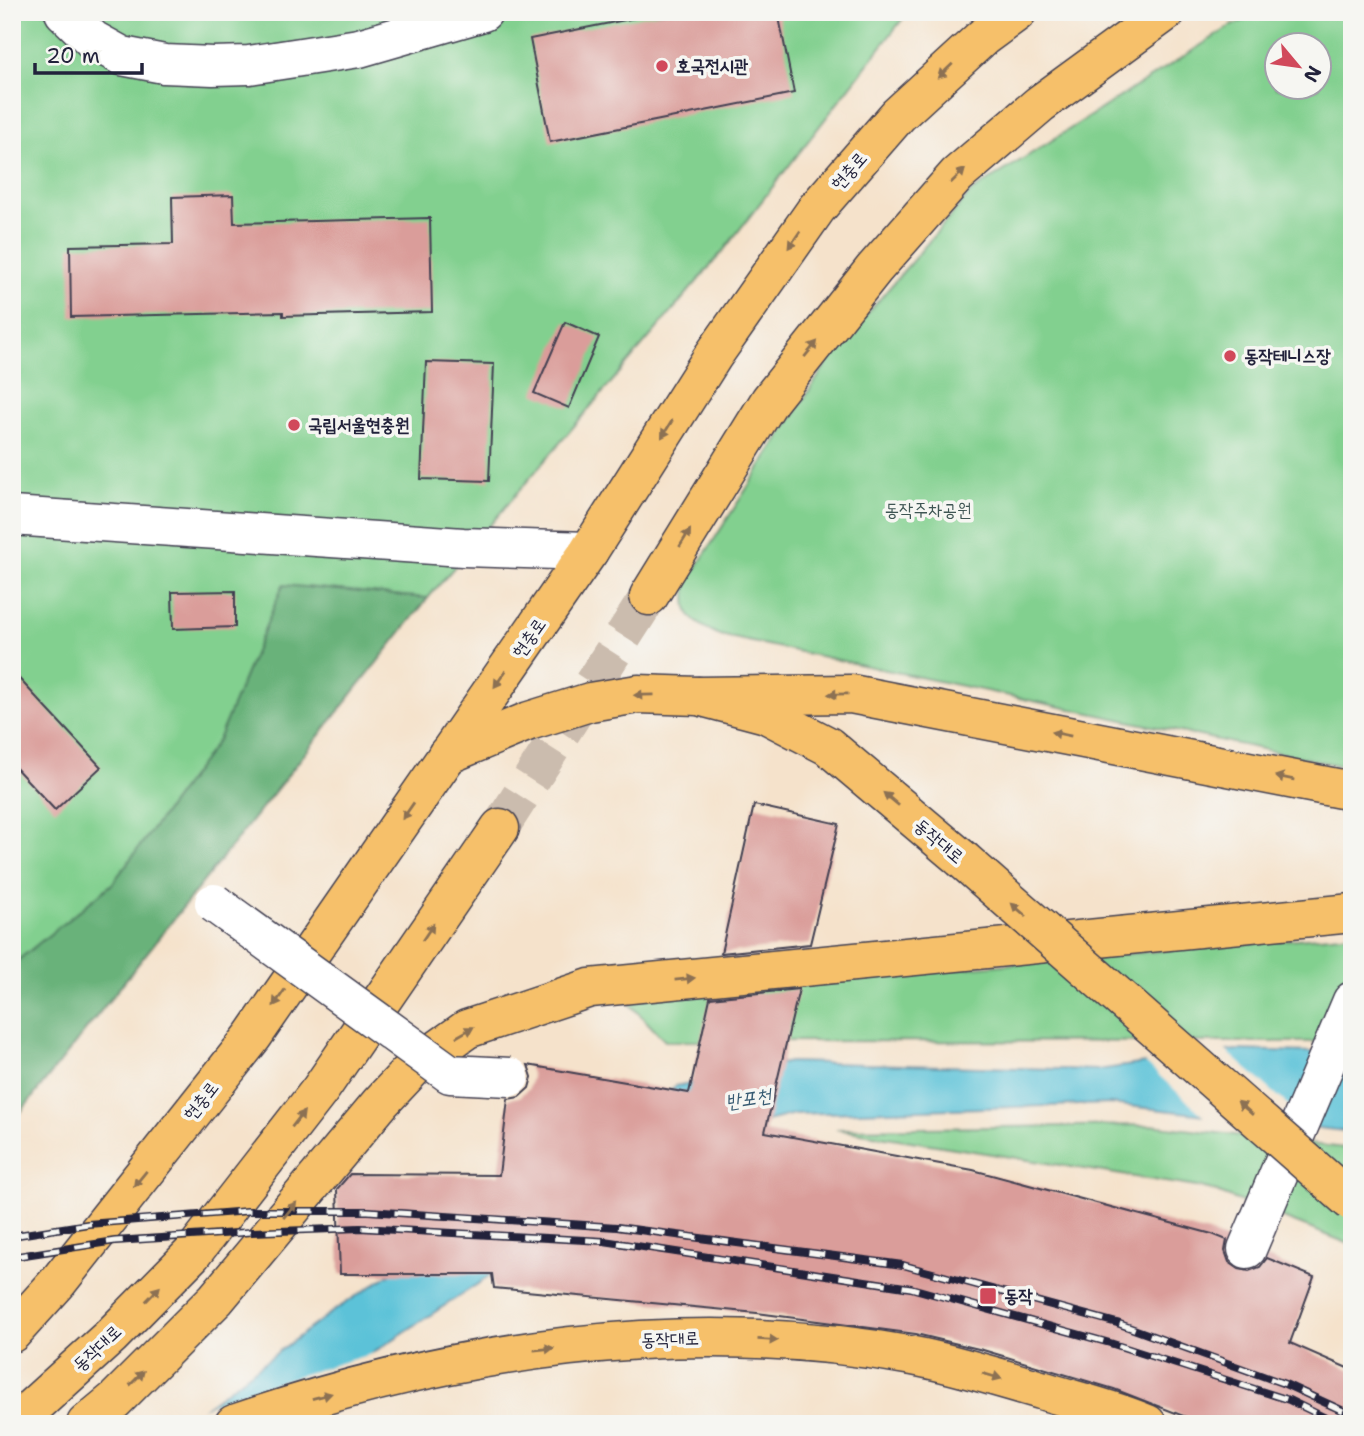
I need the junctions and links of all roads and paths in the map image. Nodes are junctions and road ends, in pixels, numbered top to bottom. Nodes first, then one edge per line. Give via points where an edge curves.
1 (64, 12) edge
2 (482, 12) edge
3 (1017, 12) edge
4 (1166, 12) edge
5 (980, 25) edge
6 (12, 516) edge
7 (589, 551) junction
8 (649, 596) tunnel mouth
9 (698, 696) junction
10 (447, 755) junction
11 (1352, 791) edge
12 (500, 828) tunnel mouth
13 (214, 903) dead end
14 (1352, 913) edge
15 (1352, 1001) edge
16 (510, 1077) dead end
17 (1352, 1202) edge
18 (1247, 1249) dead end
19 (58, 1282) junction
20 (12, 1316) edge
21 (12, 1333) edge
22 (14, 1424) edge
23 (86, 1424) edge
24 (234, 1424) edge
25 (1147, 1424) edge

1 - 2 street via 93,40 122,55 164,64 213,66 359,48
3 - 5 main road, 현충로
8 -> 4 main road via 770,400 874,269 957,176 1040,104
5 -> 7 main road, 현충로 via 817,208 713,356
6 - 7 street via 464,547
7 -> 10 main road, 현충로
9 -> 10 main road, 동작대로 via 638,694 590,702
11 -> 9 main road via 851,694
17 -> 9 main road, 동작대로, bridge via 828,746 766,714
10 -> 19 main road, 현충로 via 253,1036
22 -> 12 main road, 동작대로 via 192,1254 320,1090
13 - 16 street, bridge via 450,1074
23 -> 14 main road via 216,1299 415,1066 467,1029 590,988
15 - 18 street
19 - 20 main road
19 - 21 main road
24 -> 25 main road, 동작대로 via 293,1404 460,1362 532,1350 700,1337 837,1344 914,1356

